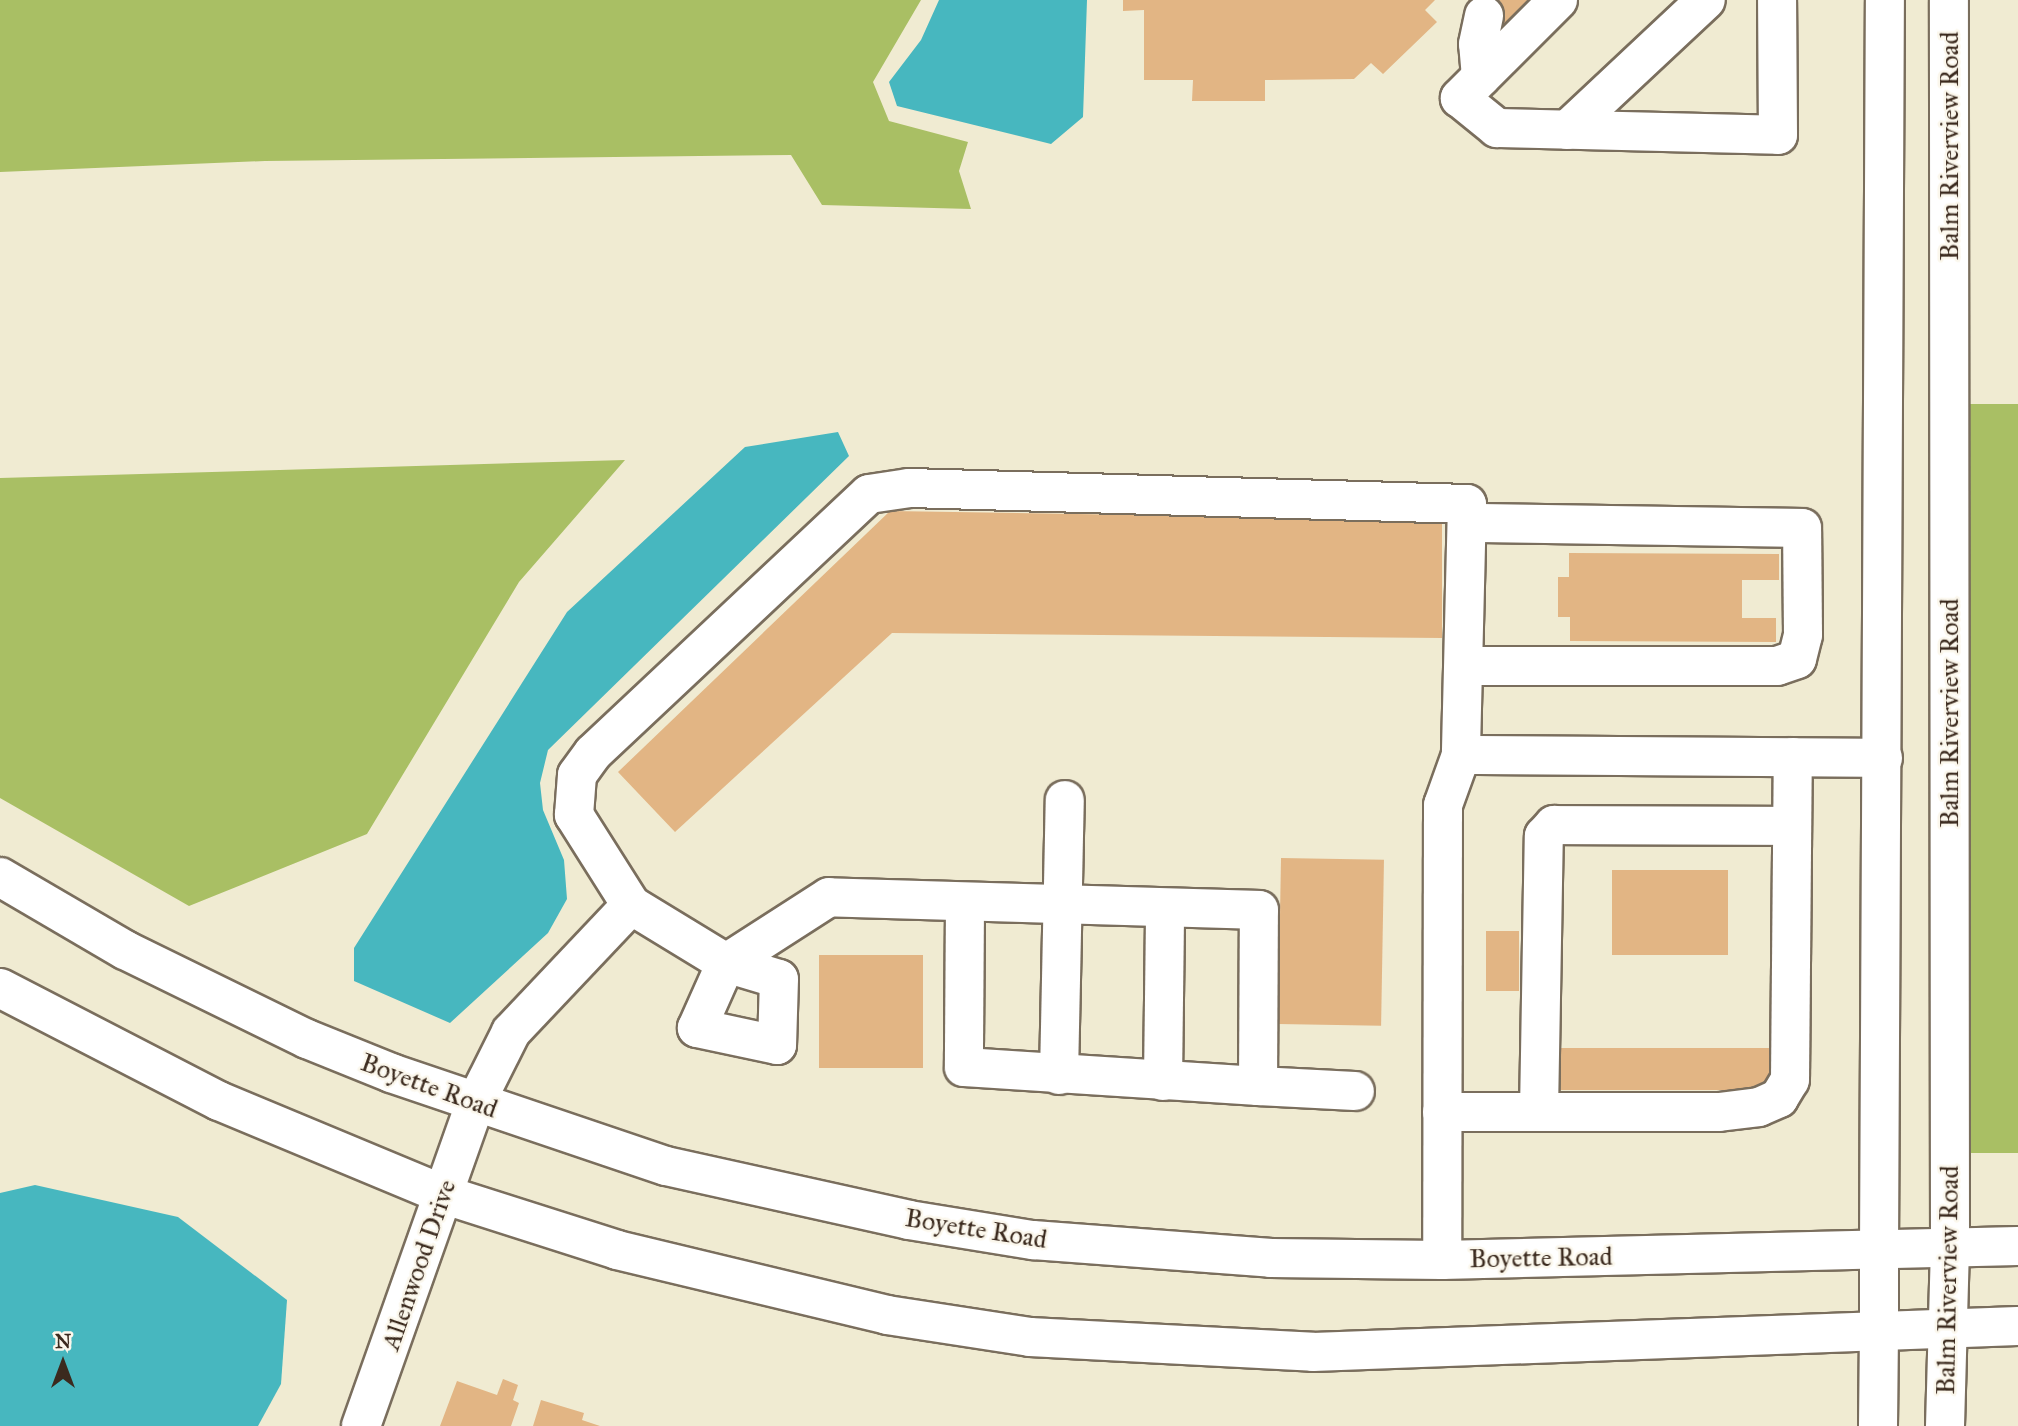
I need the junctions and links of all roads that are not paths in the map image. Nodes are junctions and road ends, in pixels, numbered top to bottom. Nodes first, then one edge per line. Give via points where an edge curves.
1 (1558, 0) edge
2 (1706, 0) edge
3 (1777, 0) edge
4 (1885, 0) edge
5 (1949, 0) edge
6 (1484, 16) dead end
7 (1481, 76) junction
8 (1567, 130) junction
9 (1467, 523) junction
10 (1464, 666) junction
11 (1461, 755) junction
12 (1793, 757) junction
13 (1883, 758) junction
14 (1065, 800) dead end
15 (1792, 826) junction
16 (0, 877) edge
17 (965, 904) junction
18 (631, 905) junction
19 (1064, 907) junction
20 (1164, 910) junction
21 (0, 988) edge
22 (1059, 1076) junction
23 (1163, 1082) junction
24 (1258, 1086) junction
25 (1355, 1091) dead end
26 (475, 1104) junction
27 (1442, 1112) junction
28 (1539, 1112) junction
29 (442, 1194) junction
30 (2018, 1246) edge
31 (1950, 1249) junction
32 (1880, 1251) junction
33 (1442, 1261) junction
34 (2018, 1326) edge
35 (1948, 1328) junction
36 (1879, 1330) junction
37 (361, 1426) edge
38 (1878, 1426) edge
39 (1945, 1426) edge

1 - 7 main road
2 - 8 main road
3 - 8 main road via 1778,135
4 - 13 main road
5 - 31 main road, Balm Riverview Road
6 - 7 main road via 1478,44
7 - 8 main road via 1460,97 1497,128
9 - 10 main road
9 - 10 main road via 1802,528 1802,635 1797,659 1777,666
9 - 18 main road via 1467,504 909,488 869,494 585,761 573,786 573,815
10 - 11 main road
11 - 12 main road
11 - 27 main road via 1443,805
12 - 13 main road
12 - 15 main road
13 - 32 main road
14 - 19 main road
15 - 28 main road via 1790,1080 1779,1098 1759,1107 1719,1112
15 - 28 main road via 1554,825 1544,836
16 - 26 main road, Boyette Road via 125,950 307,1039
17 - 18 main road via 829,897 726,962
17 - 19 main road
17 - 22 main road via 964,1067
18 - 26 main road, Allenwood Drive via 510,1032
19 - 20 main road
19 - 22 main road
20 - 23 main road
20 - 24 main road via 1258,910
21 - 29 main road via 219,1101
22 - 23 main road
23 - 24 main road
24 - 25 main road
26 - 29 main road, Allenwood Drive
26 - 33 main road, Boyette Road via 666,1166 784,1195 1008,1236 1157,1252
27 - 28 main road
27 - 33 main road
29 - 36 main road via 617,1250 753,1286 887,1315 1030,1337 1314,1352
29 - 37 main road, Allenwood Drive
30 - 31 main road, Boyette Road
31 - 32 main road, Boyette Road
31 - 35 main road, Balm Riverview Road
32 - 33 main road, Boyette Road
32 - 36 main road
34 - 35 main road
35 - 36 main road
35 - 39 main road, Balm Riverview Road
36 - 38 main road

